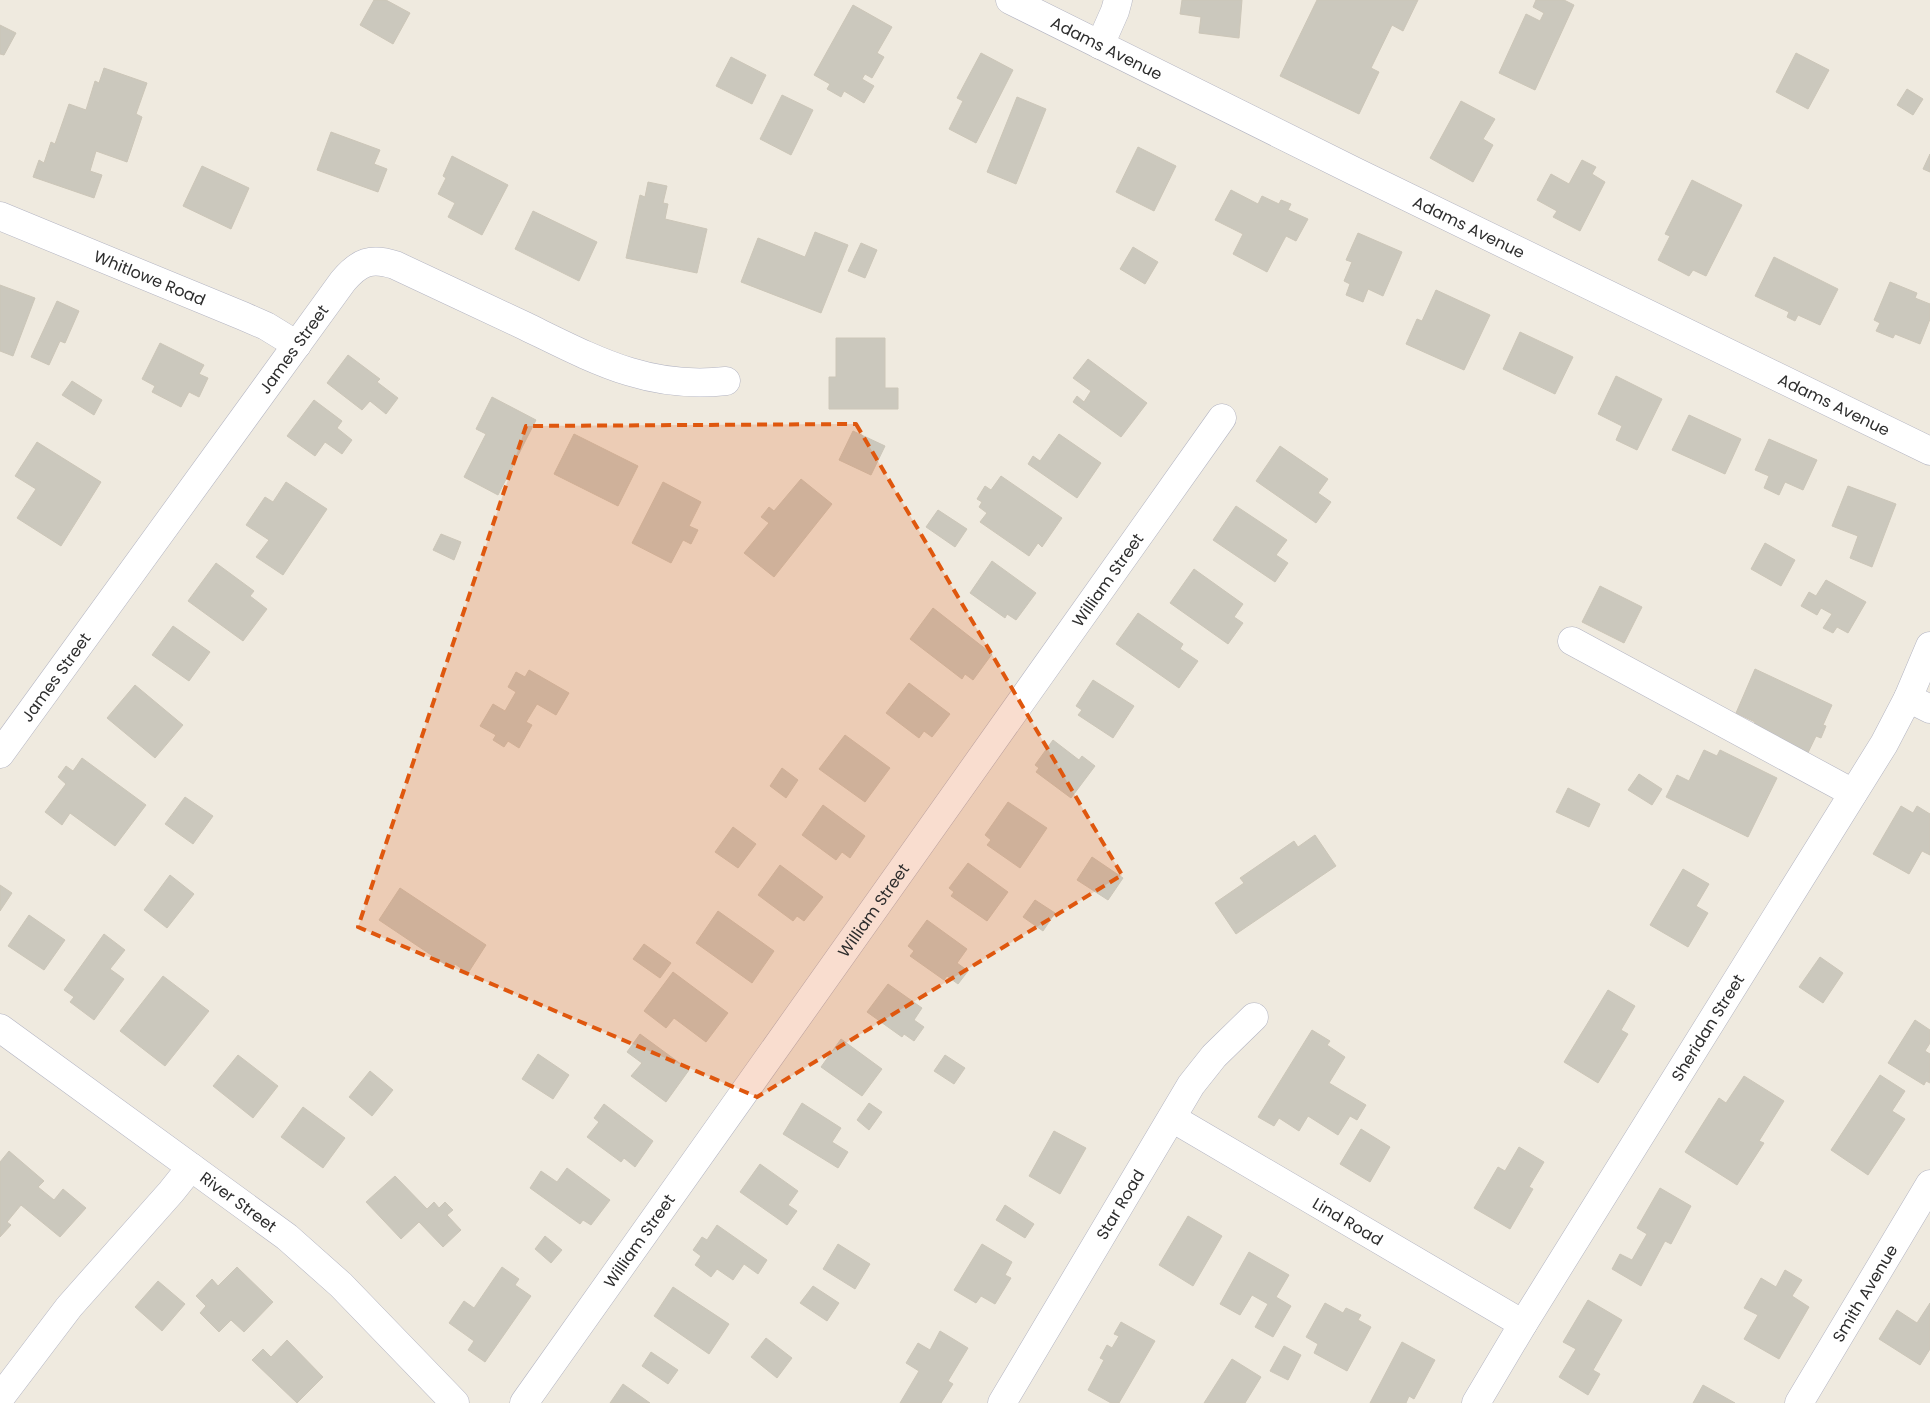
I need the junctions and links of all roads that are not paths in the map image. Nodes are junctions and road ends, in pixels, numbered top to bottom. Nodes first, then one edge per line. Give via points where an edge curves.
1 (1010, 0) edge
2 (1118, 0) edge
3 (1100, 45) junction
4 (0, 216) edge
5 (297, 345) junction
6 (726, 381) dead end
7 (1222, 418) dead end
8 (1930, 451) edge
9 (1572, 641) dead end
10 (1930, 646) edge
11 (1919, 703) edge
12 (0, 754) edge
13 (1853, 793) junction
14 (1254, 1017) dead end
15 (0, 1028) edge
16 (1172, 1118) junction
17 (192, 1166) junction
18 (1930, 1184) edge
19 (1523, 1324) junction
20 (0, 1398) edge
21 (455, 1403) edge
22 (524, 1403) edge
23 (1002, 1403) edge
24 (1476, 1403) edge
25 (1799, 1403) edge

1 - 3 street, Adams Avenue
2 - 3 street
3 - 8 street, Adams Avenue
4 - 5 street, Whitlowe Road via 243,316
5 - 6 street, James Street via 352,270 373,260 384,261 621,370 686,383
5 - 12 street, James Street
7 - 22 street, William Street
9 - 13 street
10 - 11 street, Sheridan Street
11 - 13 street, Sheridan Street via 1884,744
13 - 19 street, Sheridan Street
14 - 16 street, Star Road via 1202,1070
15 - 17 street, River Street
16 - 19 street, Lind Road
16 - 23 street, Star Road
17 - 20 street via 69,1307
17 - 21 street, River Street via 270,1223 322,1267
18 - 25 street, Smith Avenue
19 - 24 street, Sheridan Street

